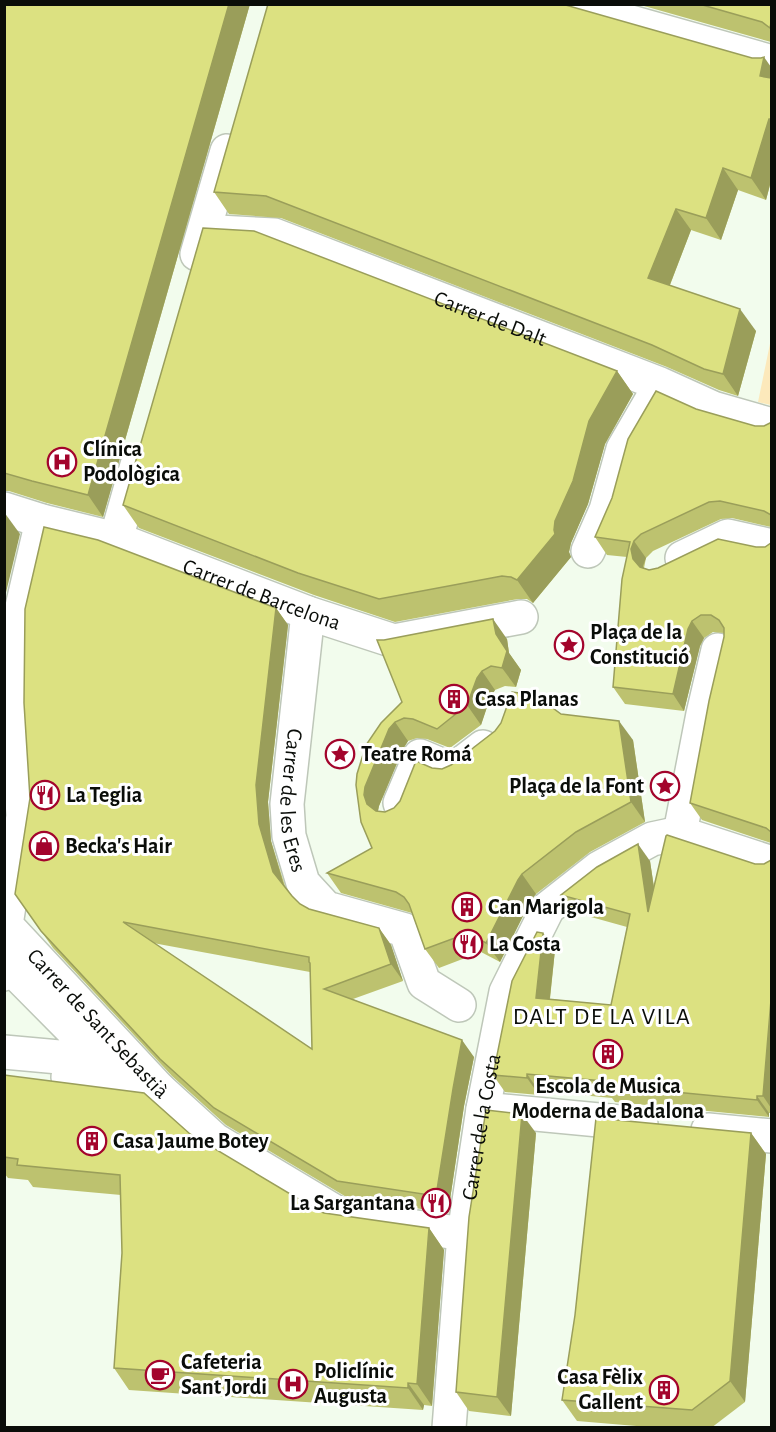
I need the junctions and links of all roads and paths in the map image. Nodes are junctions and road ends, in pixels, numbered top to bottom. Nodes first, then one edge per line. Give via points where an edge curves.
1 (567, 4) edge
2 (771, 62) edge
3 (237, 118) edge
4 (204, 231) junction
5 (191, 277) edge
6 (660, 384) junction
7 (771, 425) edge
8 (145, 436) edge
9 (4, 510) edge
10 (42, 520) junction
11 (116, 539) junction
12 (771, 546) edge
13 (588, 551) dead end
14 (662, 568) edge
15 (308, 613) junction
16 (521, 617) dead end
17 (718, 650) edge
18 (500, 725) edge
19 (396, 813) edge
20 (680, 833) junction
21 (771, 863) edge
22 (5, 928) edge
23 (4, 974) edge
24 (459, 1005) dead end
25 (4, 1052) edge
26 (4, 1068) edge
27 (159, 1089) junction
28 (492, 1110) junction
29 (771, 1136) edge
30 (464, 1234) junction
31 (450, 1413) edge

1 - 2 street
3 - 4 street
4 - 5 street
4 - 6 street, Carrer de Dalt via 274,235
6 - 7 street, Carrer de Dalt via 713,408
6 - 13 street via 623,449 606,510
8 - 11 street
9 - 10 street, Carrer de Barcelona
10 - 11 street, Carrer de Barcelona
10 - 22 street, Carrer de Sant Sebastià via 18,624 17,720 23,816
11 - 15 street, Carrer de Barcelona
12 - 14 street via 728,536
15 - 16 street, Carrer de Barcelona via 394,641
15 - 24 street, Carrer de les Eres via 287,804 289,836 303,883 326,908 405,930 424,983
17 - 20 street
18 - 19 street via 497,736 453,770 420,756
20 - 21 street
20 - 28 street, Carrer de la Costa via 652,839 599,868 548,908 506,992
22 - 27 street, Carrer de Sant Sebastià
23 - 25 street via 7,964 103,1061
26 - 27 street
27 - 30 street, Carrer de Sant Sebastià via 215,1140 342,1216
28 - 29 street
28 - 30 street, Carrer de la Costa
30 - 31 street, Carrer de la Costa

